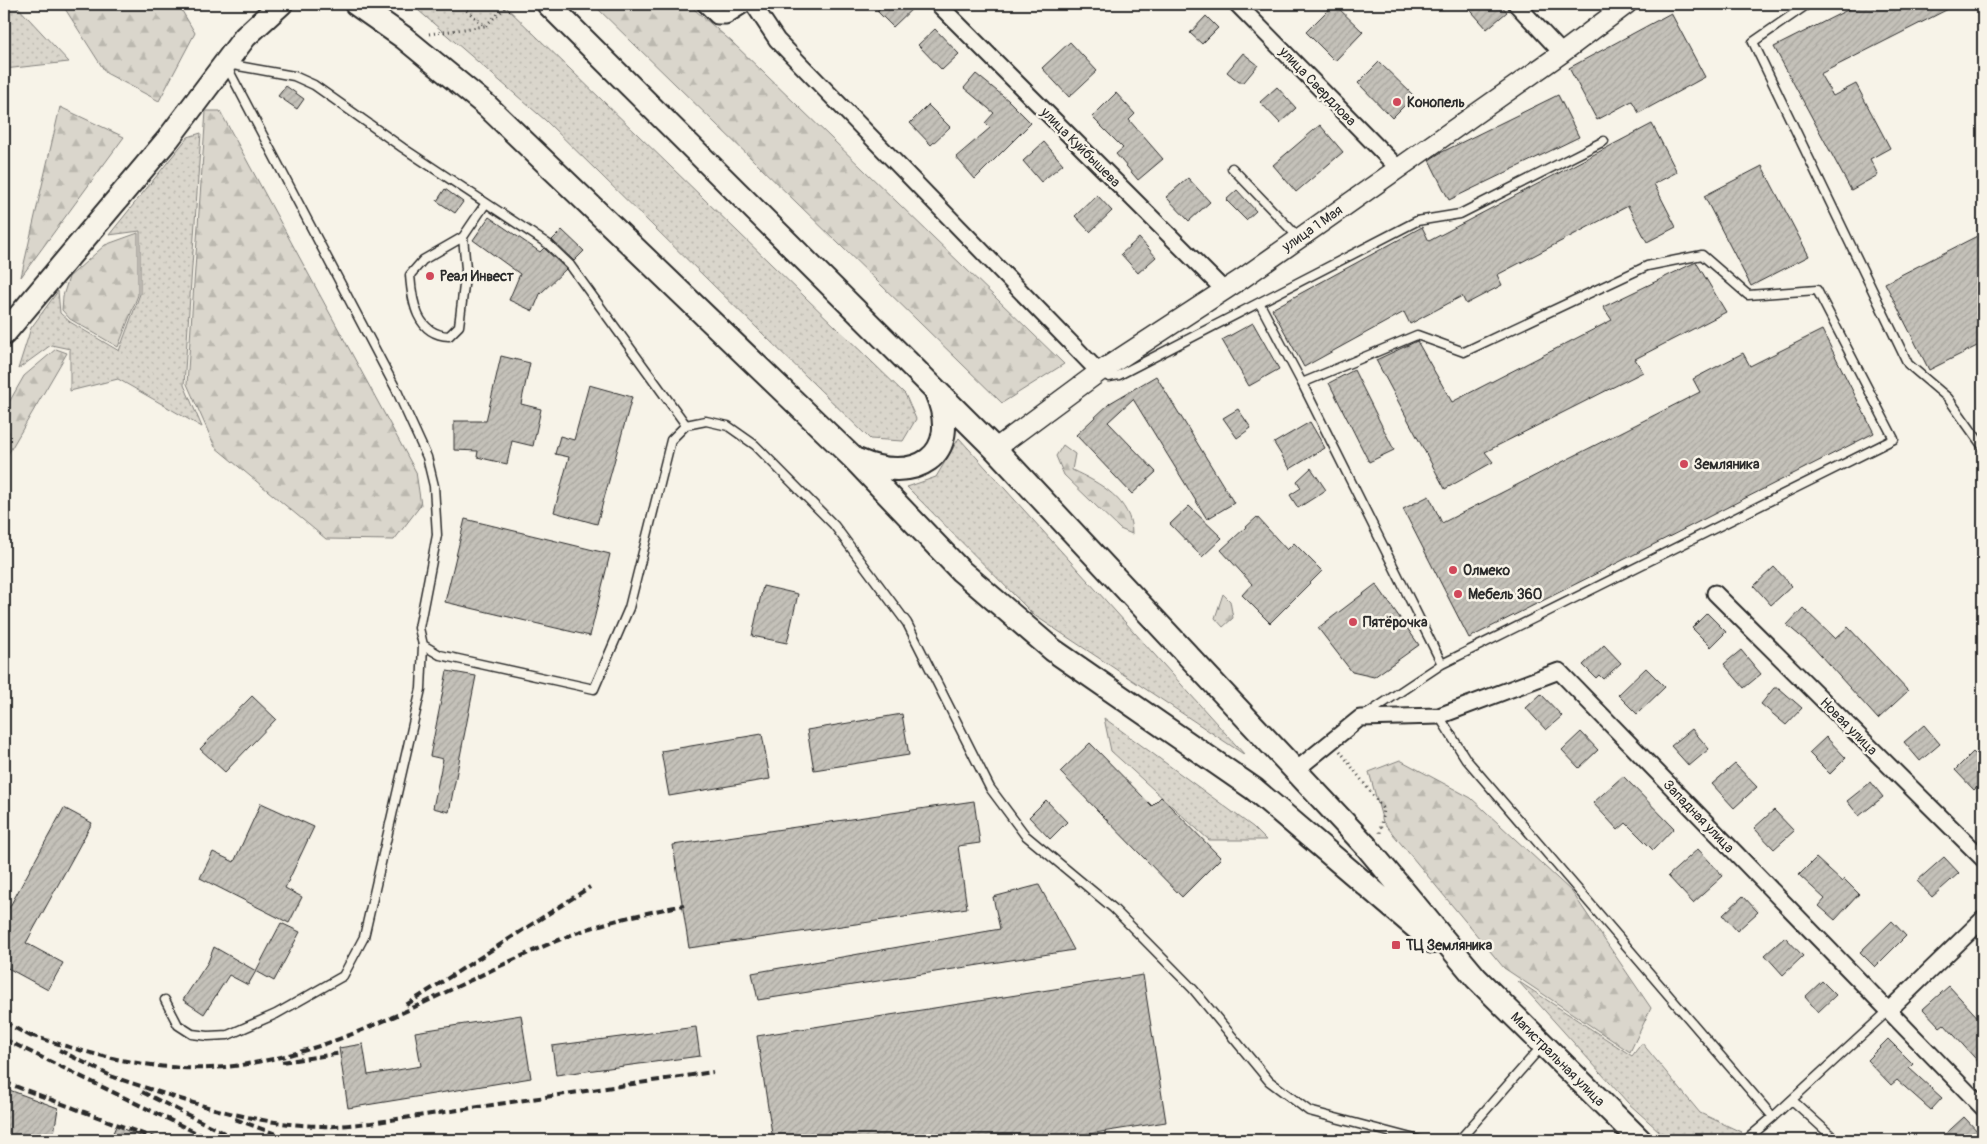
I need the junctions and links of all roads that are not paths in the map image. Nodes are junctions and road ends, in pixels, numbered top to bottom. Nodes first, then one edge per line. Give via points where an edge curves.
1 (257, 4) edge
2 (281, 4) edge
3 (356, 4) edge
4 (548, 4) edge
5 (705, 4) edge
6 (745, 4) edge
7 (753, 4) edge
8 (938, 4) edge
9 (1237, 4) edge
10 (1516, 4) edge
11 (1627, 4) edge
12 (1808, 4) edge
13 (245, 37) junction
14 (1562, 52) junction
15 (226, 64) junction
16 (1604, 141) dead end
17 (1232, 168) dead end
18 (1398, 168) junction
19 (486, 203) junction
20 (463, 238) junction
21 (1298, 238) junction
22 (1224, 290) junction
23 (1260, 304) junction
24 (4, 334) edge
25 (1099, 372) junction
26 (1302, 383) junction
27 (936, 390) junction
28 (686, 425) junction
29 (1983, 447) edge
30 (995, 449) junction
31 (852, 458) junction
32 (1715, 593) dead end
33 (423, 645) junction
34 (1442, 664) junction
35 (1439, 716) junction
36 (1360, 718) junction
37 (1296, 770) junction
38 (1983, 859) edge
39 (1983, 919) edge
40 (1476, 978) junction
41 (166, 1000) dead end
42 (1888, 1012) junction
43 (1543, 1046) junction
44 (1792, 1100) junction
45 (1983, 1108) edge
46 (1773, 1117) junction
47 (1419, 1140) edge
48 (1456, 1140) edge
49 (1640, 1140) edge
50 (1746, 1140) edge
51 (1836, 1140) edge

1 - 13 main road
2 - 13 main road
3 - 31 main road via 404,37 487,106
4 - 27 main road
5 - 6 street via 716,16 726,16
7 - 25 street via 777,40
8 - 22 street, улица Куйбышева
9 - 18 street, улица Свердлова
10 - 14 street
11 - 14 street, улица 1 Мая
12 - 29 lane via 1753,42 1908,364 1948,398
13 - 15 main road
14 - 18 street, улица 1 Мая
15 - 19 lane via 294,76 314,86
15 - 24 main road via 168,139
15 - 33 lane via 392,380 427,457 434,486 437,534 419,628
16 - 23 lane via 1460,214 1417,221
17 - 21 lane
18 - 21 street, улица 1 Мая
19 - 20 lane
19 - 28 lane via 548,244 570,265
20 - 20 lane via 466,269 459,326 449,336 436,335 424,325 412,296 410,276 423,260
21 - 22 street, улица 1 Мая
22 - 25 street, улица 1 Мая
23 - 25 lane via 1119,375 1109,377
23 - 26 lane
25 - 30 street, улица 1 Мая
26 - 34 lane
26 - 34 lane via 1417,335 1464,352 1647,266 1702,255 1748,295 1817,290 1894,439
27 - 30 main road
27 - 31 main road via 945,424 942,441 932,458 917,468 896,471 875,468
28 - 33 lane via 671,440 629,608 594,690 440,655
28 - 47 lane via 706,421 728,426 755,445 834,525 907,623 990,788 1025,835 1113,908 1153,948 1193,989 1270,1081 1309,1111
30 - 37 main road
31 - 40 main road via 961,571 1053,650 1254,789
32 - 38 street, Новая улица
33 - 41 lane via 421,690 364,937 343,976 276,1014 228,1035 192,1034 178,1025
34 - 36 lane
35 - 36 street, Западная улица
35 - 42 street, Западная улица via 1558,671
35 - 46 lane via 1466,759
36 - 37 street
37 - 40 main road via 1366,846
39 - 42 street
40 - 43 main road, Магистральная улица
42 - 44 lane
42 - 45 street, Западная улица
43 - 48 lane
43 - 49 main road, Магистральная улица
44 - 46 lane
44 - 51 lane
46 - 50 lane

